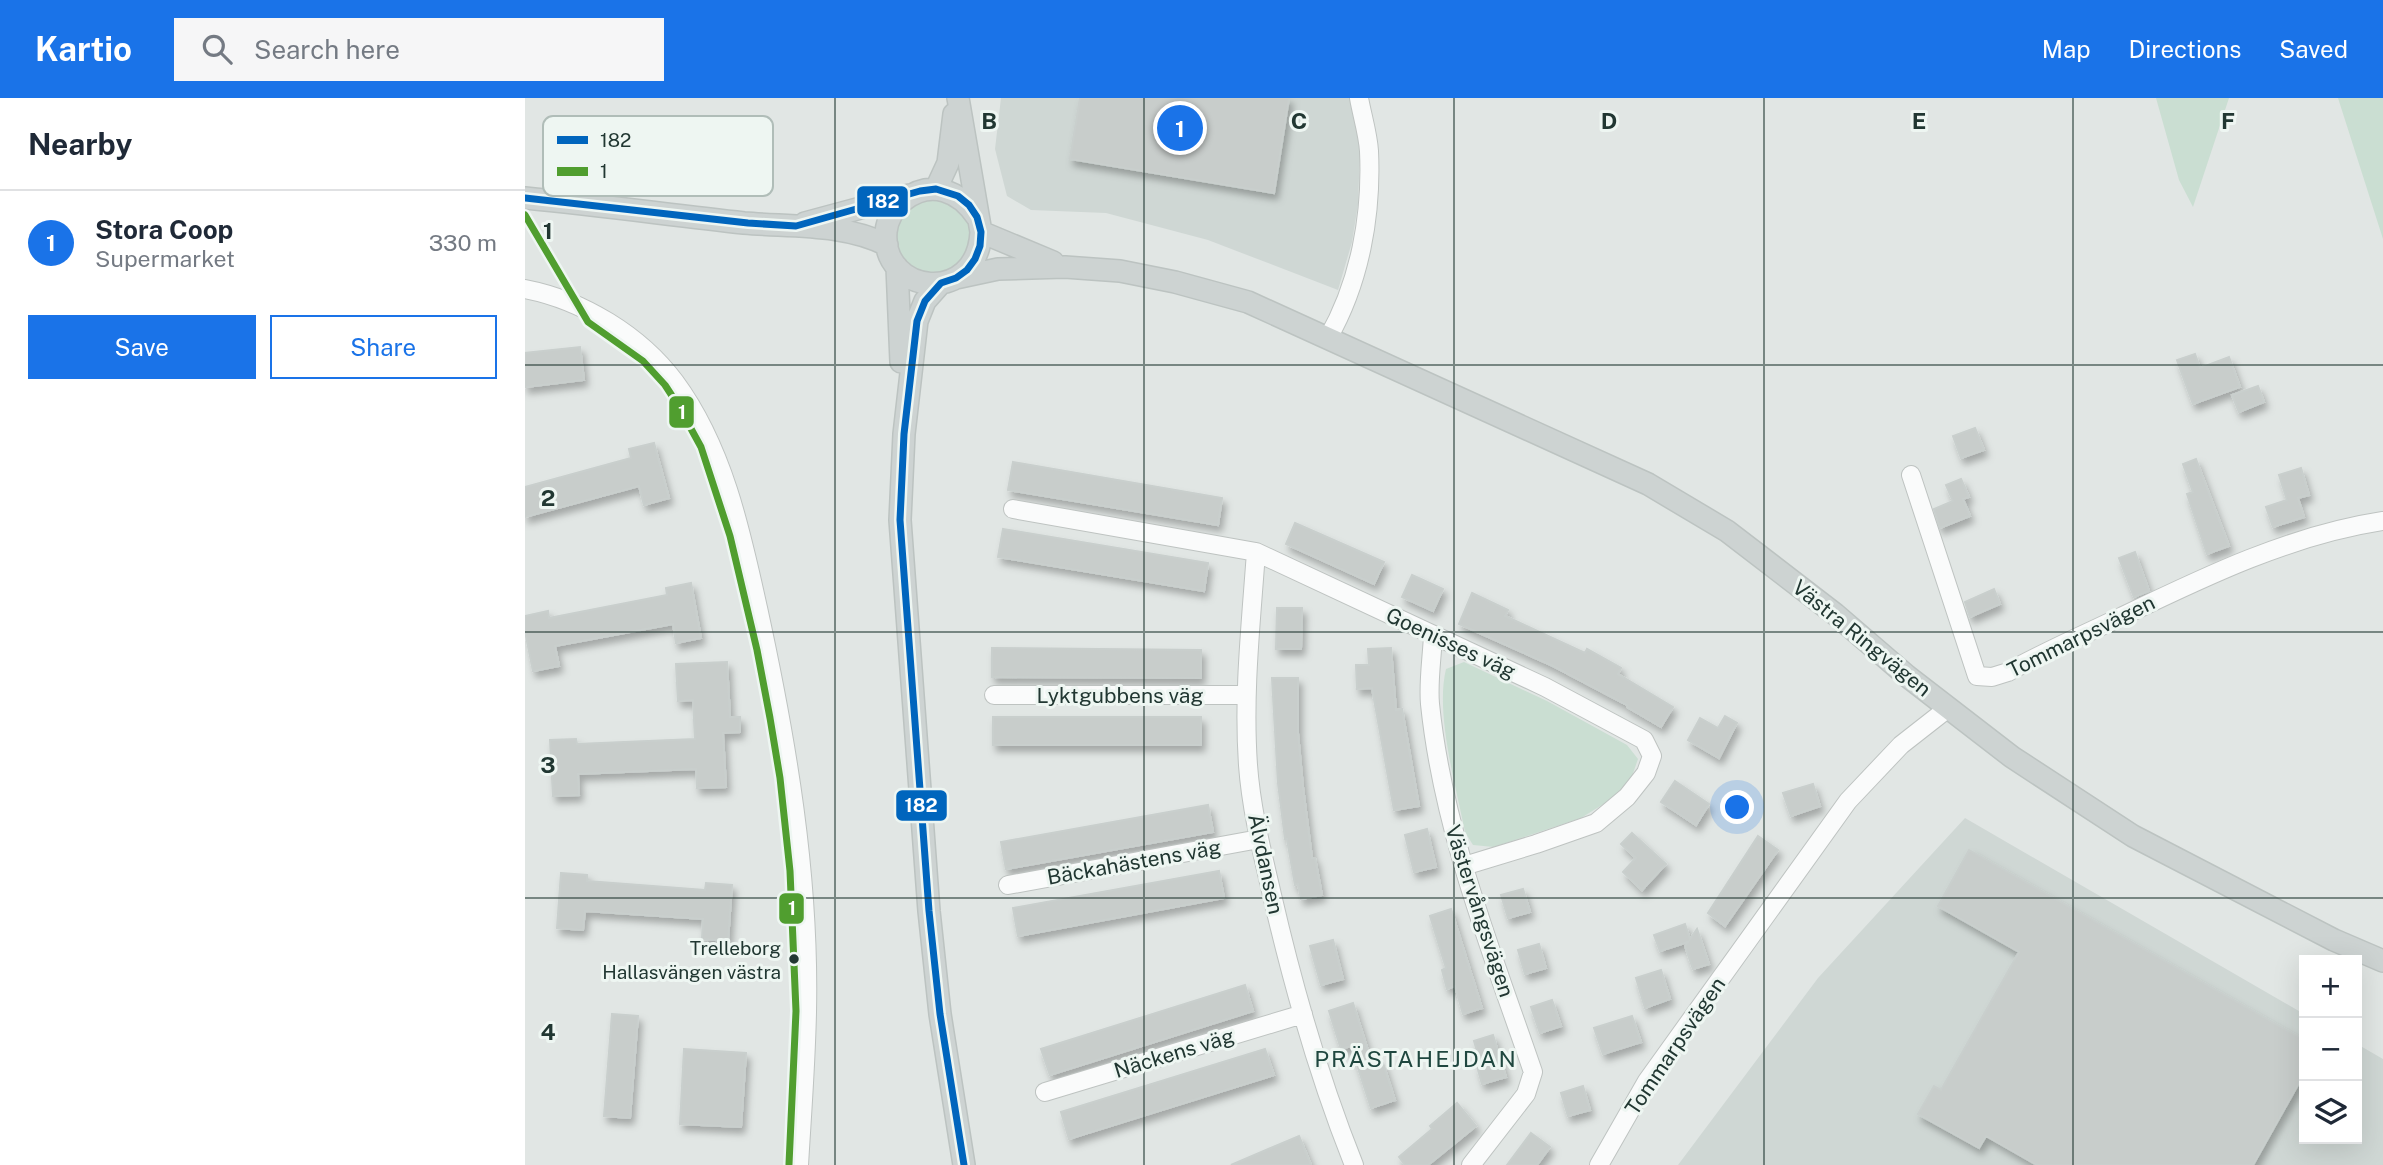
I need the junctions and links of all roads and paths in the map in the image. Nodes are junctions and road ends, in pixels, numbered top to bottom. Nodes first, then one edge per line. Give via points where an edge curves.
1 (957, 98) edge
2 (1359, 98) edge
3 (936, 189) junction
4 (911, 194) junction
5 (525, 198) edge
6 (979, 225) junction
7 (796, 226) junction
8 (887, 246) junction
9 (897, 267) junction
10 (1065, 267) junction
11 (949, 281) junction
12 (525, 289) edge
13 (1328, 338) junction
14 (904, 434) junction
15 (1911, 475) dead end
16 (1013, 509) dead end
17 (2383, 521) edge
18 (1256, 552) junction
19 (1433, 635) junction
20 (994, 695) dead end
21 (1246, 695) junction
22 (1947, 709) junction
23 (1259, 839) junction
24 (1464, 866) junction
25 (1008, 885) dead end
26 (2383, 961) edge
27 (1303, 1014) junction
28 (1045, 1092) dead end
29 (1350, 1164) edge
30 (799, 1165) edge
31 (964, 1165) edge
32 (1471, 1165) edge
33 (1599, 1165) edge

1 - 3 main road via 948,163
1 - 6 main road
2 - 13 street via 1369,149 1369,206 1352,285
3 - 4 main road
3 - 6 main road via 969,205
4 - 7 main road
4 - 8 main road via 891,215
5 - 7 main road
6 - 10 main road, Västra Ringvägen
6 - 11 main road via 975,259
7 - 8 main road via 860,234
8 - 9 main road
9 - 11 main road via 909,278 925,283
9 - 14 main road
10 - 11 main road, Västra Ringvägen via 998,270
10 - 13 main road, Västra Ringvägen via 1175,282 1248,302
11 - 14 main road via 925,301 917,321
12 - 30 street via 550,294 596,316 650,353 673,379 711,443 730,500 781,716 795,817 807,1011
13 - 22 main road, Västra Ringvägen via 1648,484 1727,531
14 - 31 main road via 900,520 929,911
15 - 17 street, Tommarpsvägen via 1977,676 2008,672 2179,589 2290,543
16 - 18 street, Goenisses väg
18 - 19 street, Goenisses väg
18 - 21 street, Älvdansen
19 - 24 street, Västervångsvägen via 1430,701 1442,788
19 - 24 street, Goenisses väg via 1644,740 1652,756 1646,773 1627,797 1596,822
20 - 21 street, Lyktgubbens väg
21 - 23 street, Älvdansen via 1248,766
22 - 26 main road, Västra Ringvägen via 2133,836
22 - 33 street, Tommarpsvägen via 1901,745 1848,801 1647,1081
23 - 25 street, Bäckahästens väg
23 - 27 street, Älvdansen
24 - 32 street, Västervångsvägen via 1533,1072 1526,1094
27 - 28 street, Näckens väg
27 - 29 street, Älvdansen

